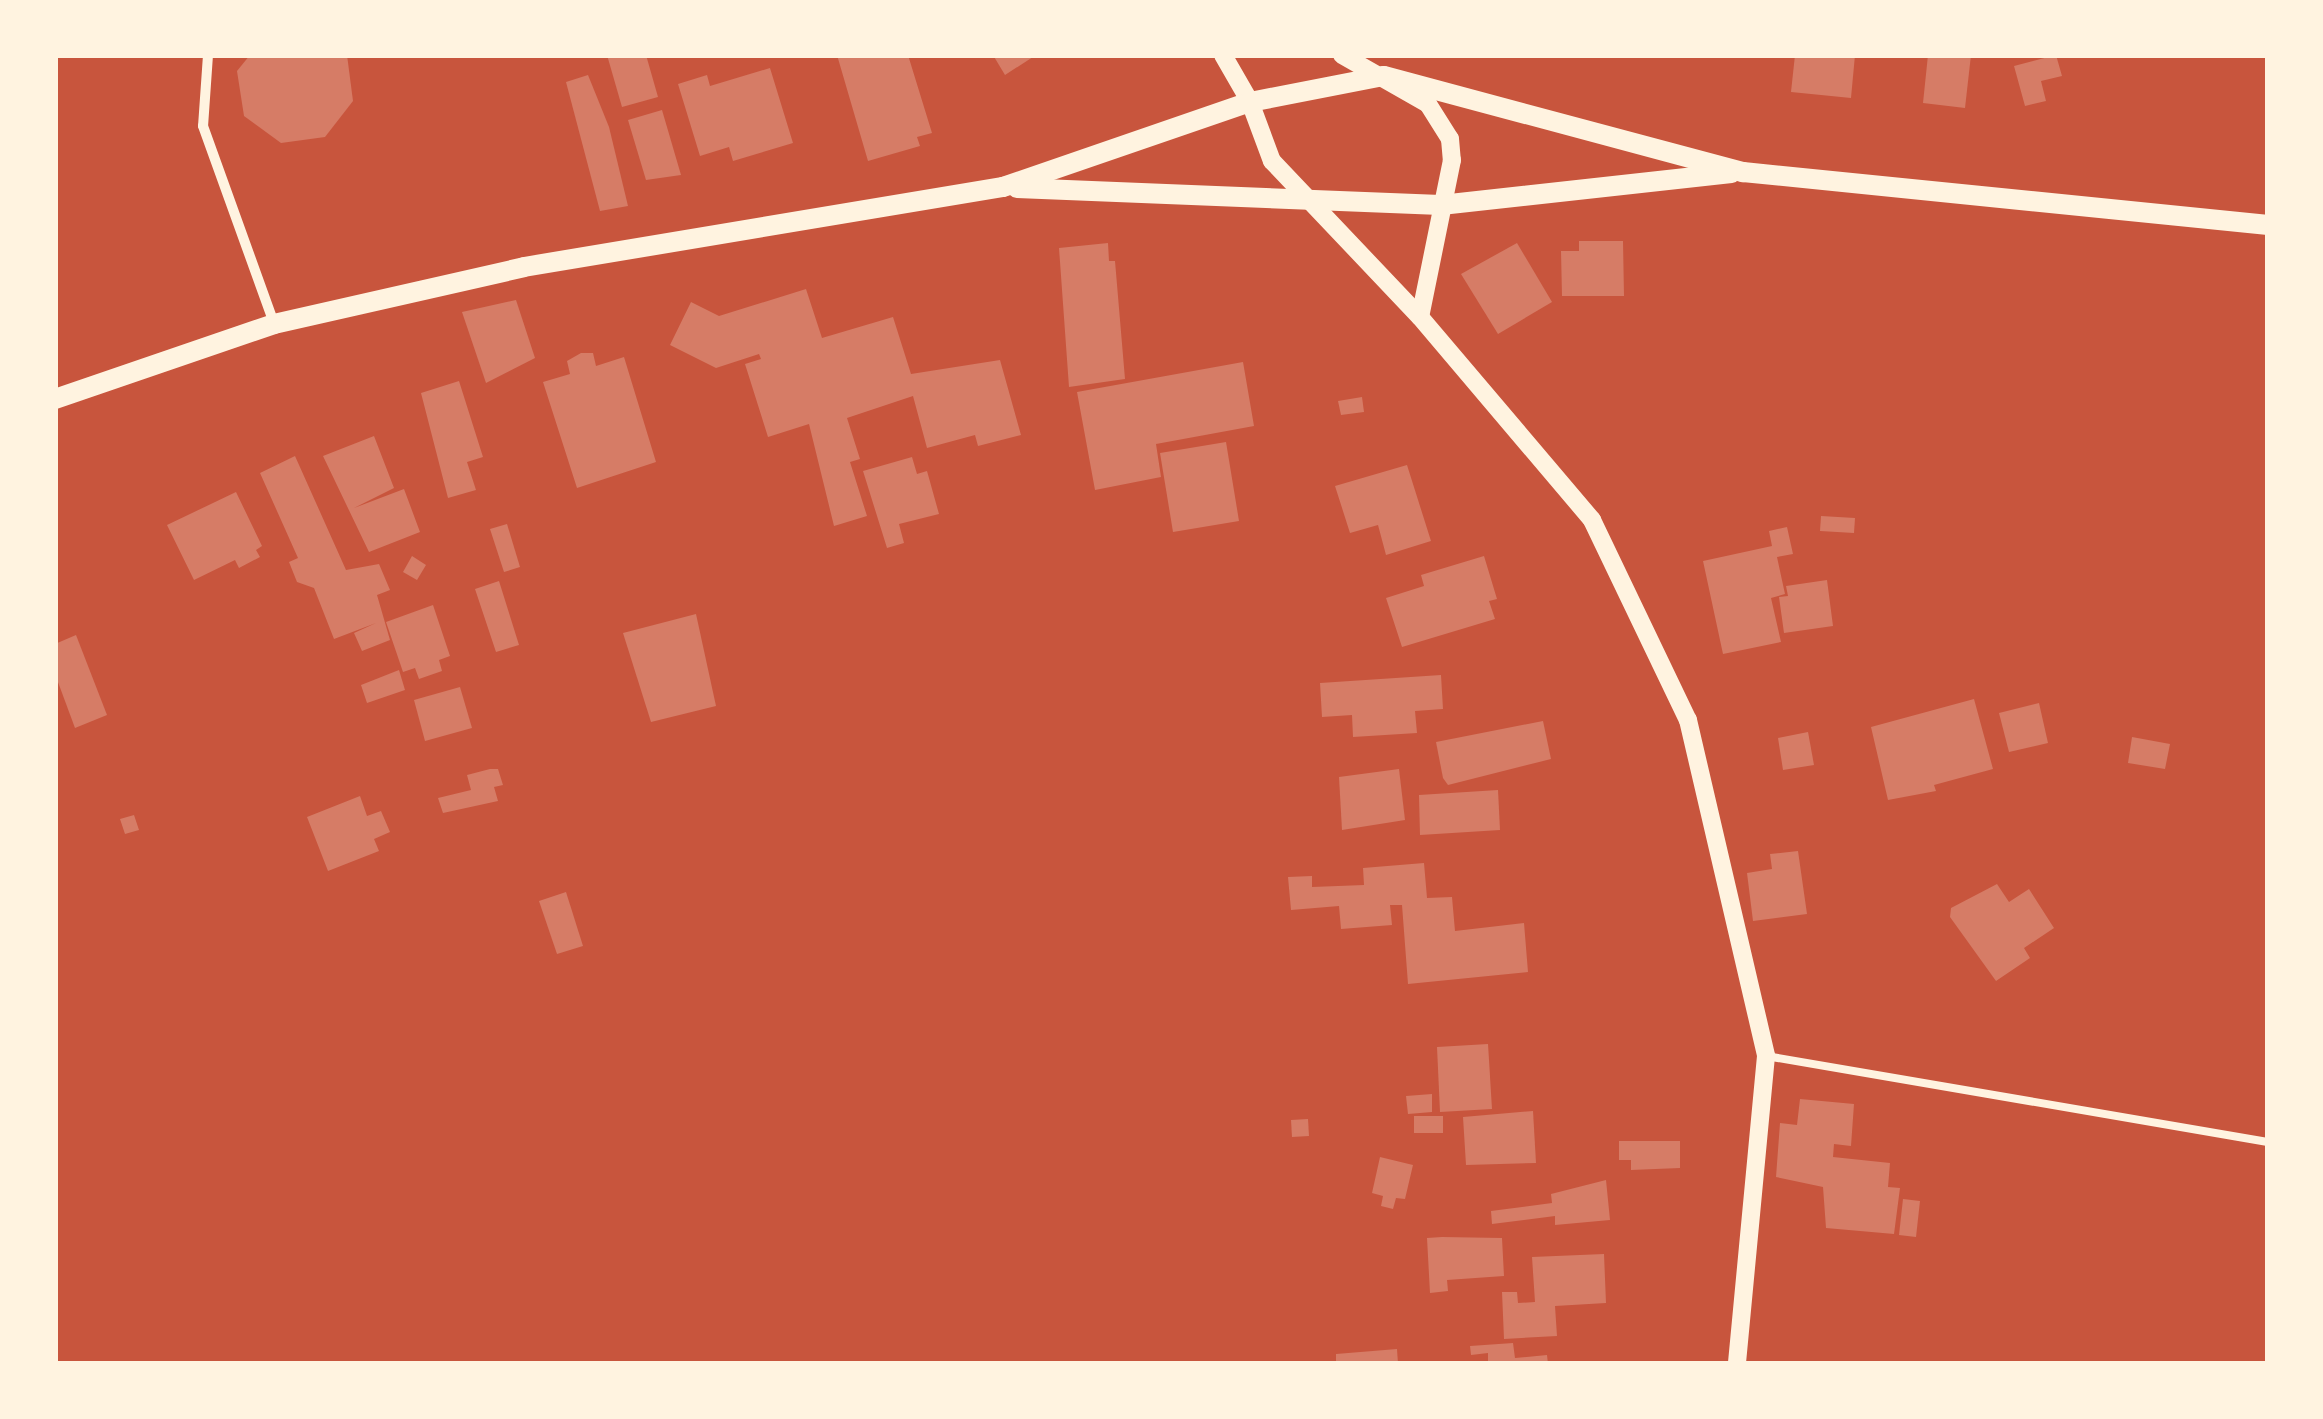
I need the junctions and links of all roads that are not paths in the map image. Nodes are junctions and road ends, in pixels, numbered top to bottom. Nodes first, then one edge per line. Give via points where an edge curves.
1 (208, 55) edge
2 (1224, 55) edge
3 (1342, 55) edge
4 (1384, 76) junction
5 (1250, 102) junction
6 (1743, 172) junction
7 (1004, 188) junction
8 (1308, 203) junction
9 (1441, 205) junction
10 (2268, 225) edge
11 (1420, 318) junction
12 (274, 324) junction
13 (55, 399) edge
14 (1766, 1056) junction
15 (2268, 1142) edge
16 (1737, 1364) edge

1 - 12 street via 203,126
2 - 5 street
3 - 4 street
4 - 5 main road
4 - 6 main road
4 - 9 street via 1442,120 1452,160
5 - 7 main road
5 - 8 street via 1272,161
6 - 9 main road
6 - 10 main road
7 - 8 main road
7 - 12 main road via 524,267
8 - 9 main road
8 - 11 street
9 - 11 street
11 - 14 street via 1592,520 1688,720
12 - 13 main road
14 - 15 lane
14 - 16 street

